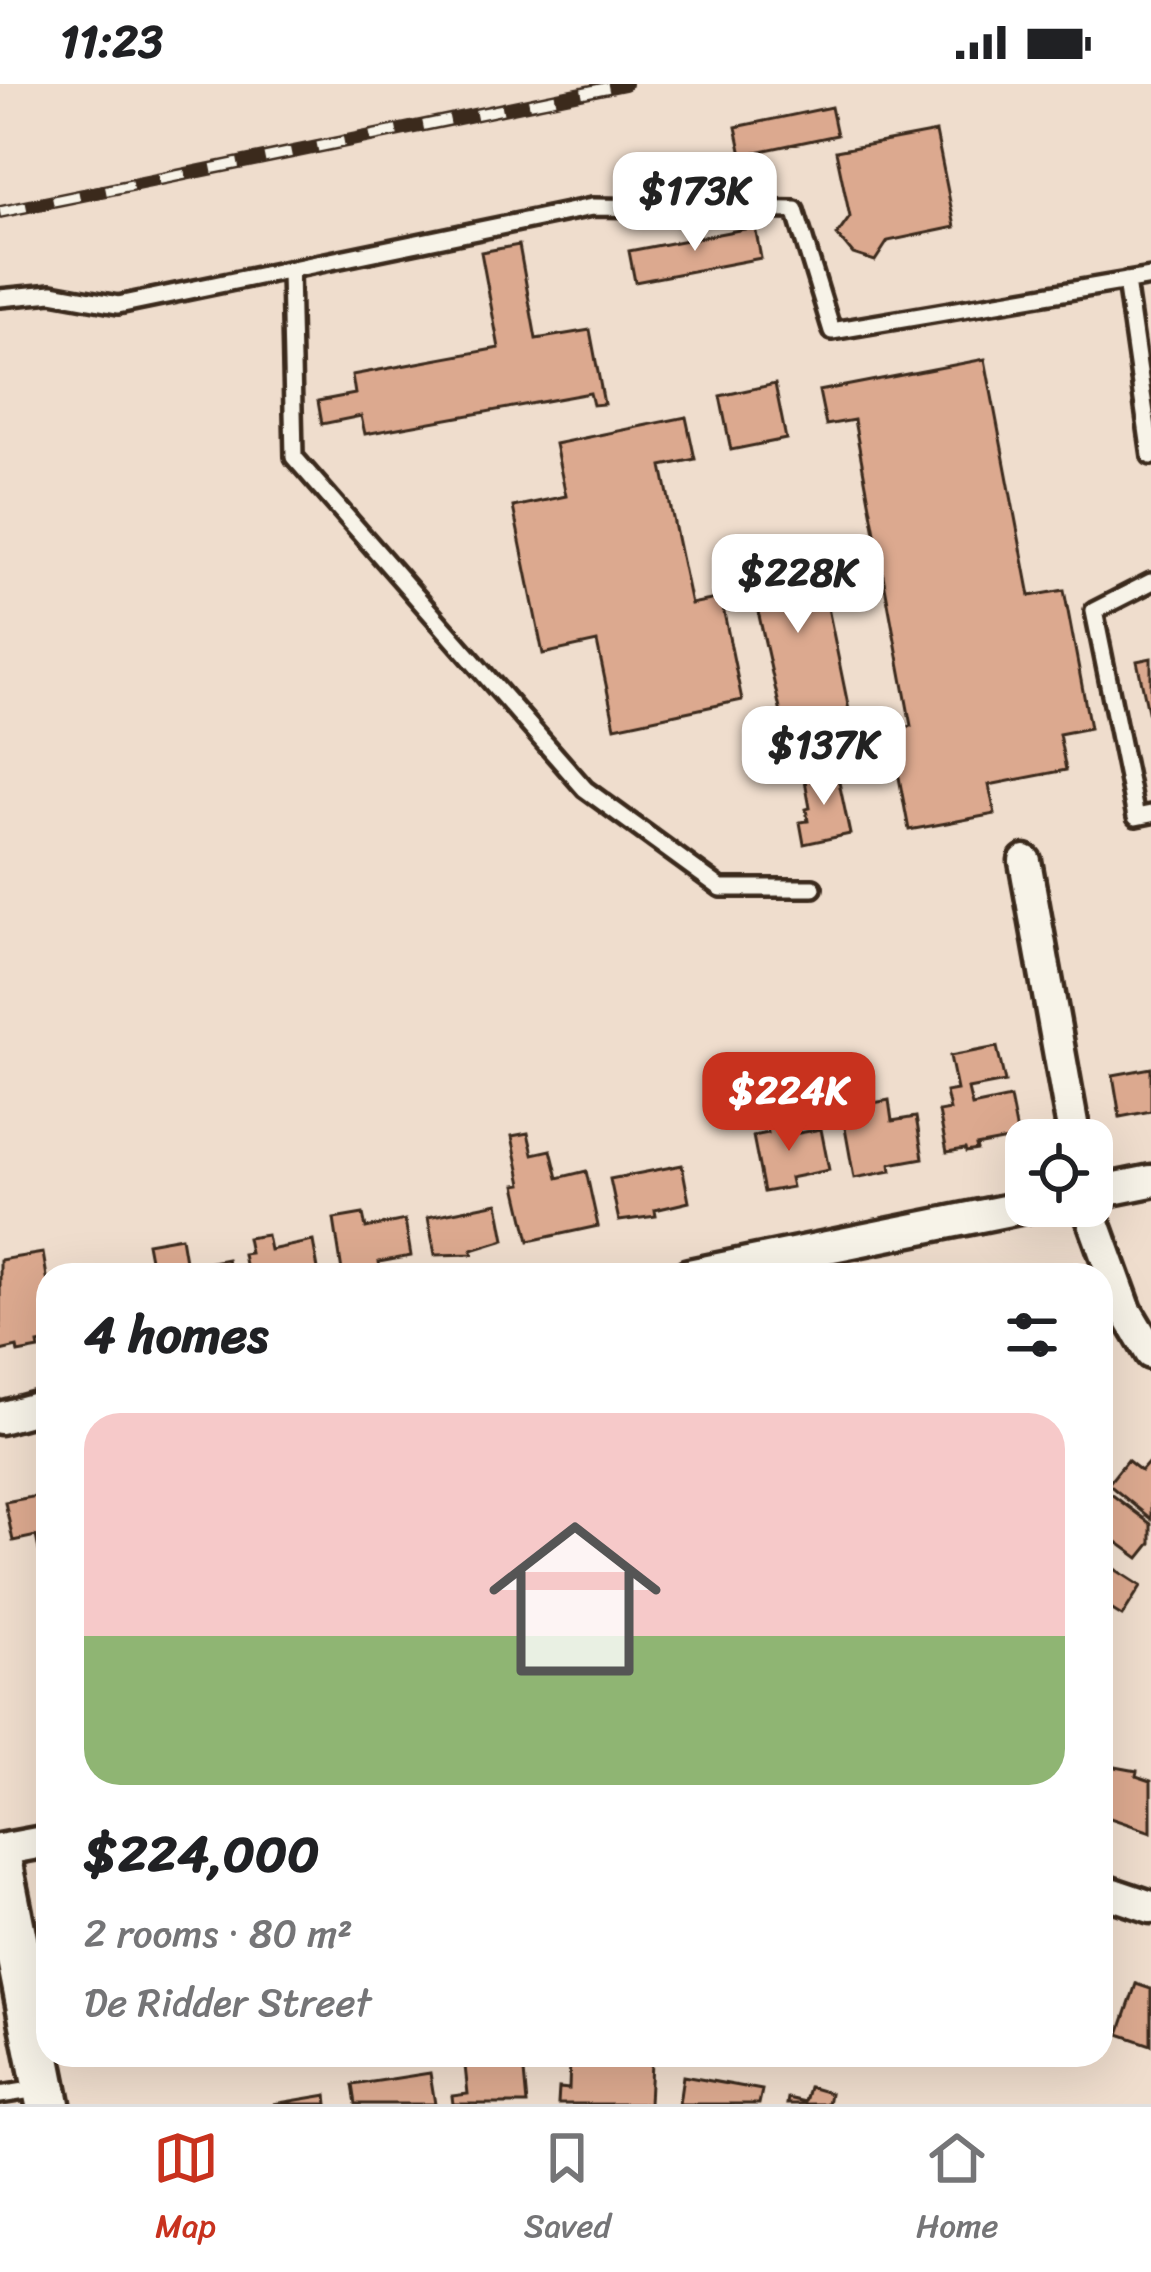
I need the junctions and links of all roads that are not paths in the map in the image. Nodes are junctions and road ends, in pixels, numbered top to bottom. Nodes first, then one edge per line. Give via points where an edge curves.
1 (290, 270) junction
2 (1151, 277) edge
3 (1126, 281) junction
4 (0, 298) edge
5 (1151, 456) edge
6 (1151, 582) edge
7 (1151, 814) edge
8 (1024, 861) dead end
9 (813, 888) dead end
10 (1071, 1119) edge
11 (1151, 1181) edge
12 (1113, 1189) edge
13 (1005, 1211) edge
14 (1096, 1227) edge
15 (748, 1263) edge
16 (1109, 1263) edge
17 (1113, 1275) edge
18 (1151, 1353) edge
19 (36, 1408) edge
20 (0, 1418) edge
21 (36, 1843) edge
22 (0, 1850) edge
23 (0, 1864) edge
24 (1113, 1894) edge
25 (1151, 1907) edge
26 (36, 2046) edge
27 (0, 2096) edge
28 (46, 2096) edge

1 - 3 lane via 592,207 795,209 832,331
1 - 4 lane via 118,305 52,293
1 - 9 lane via 294,457 585,789 721,888
2 - 3 lane
3 - 5 lane
6 - 7 lane via 1094,611 1136,817
8 - 10 street
11 - 12 street
13 - 15 street
14 - 16 street
17 - 18 street
19 - 20 street
21 - 22 street
23 - 26 main road
24 - 25 street
27 - 28 lane

